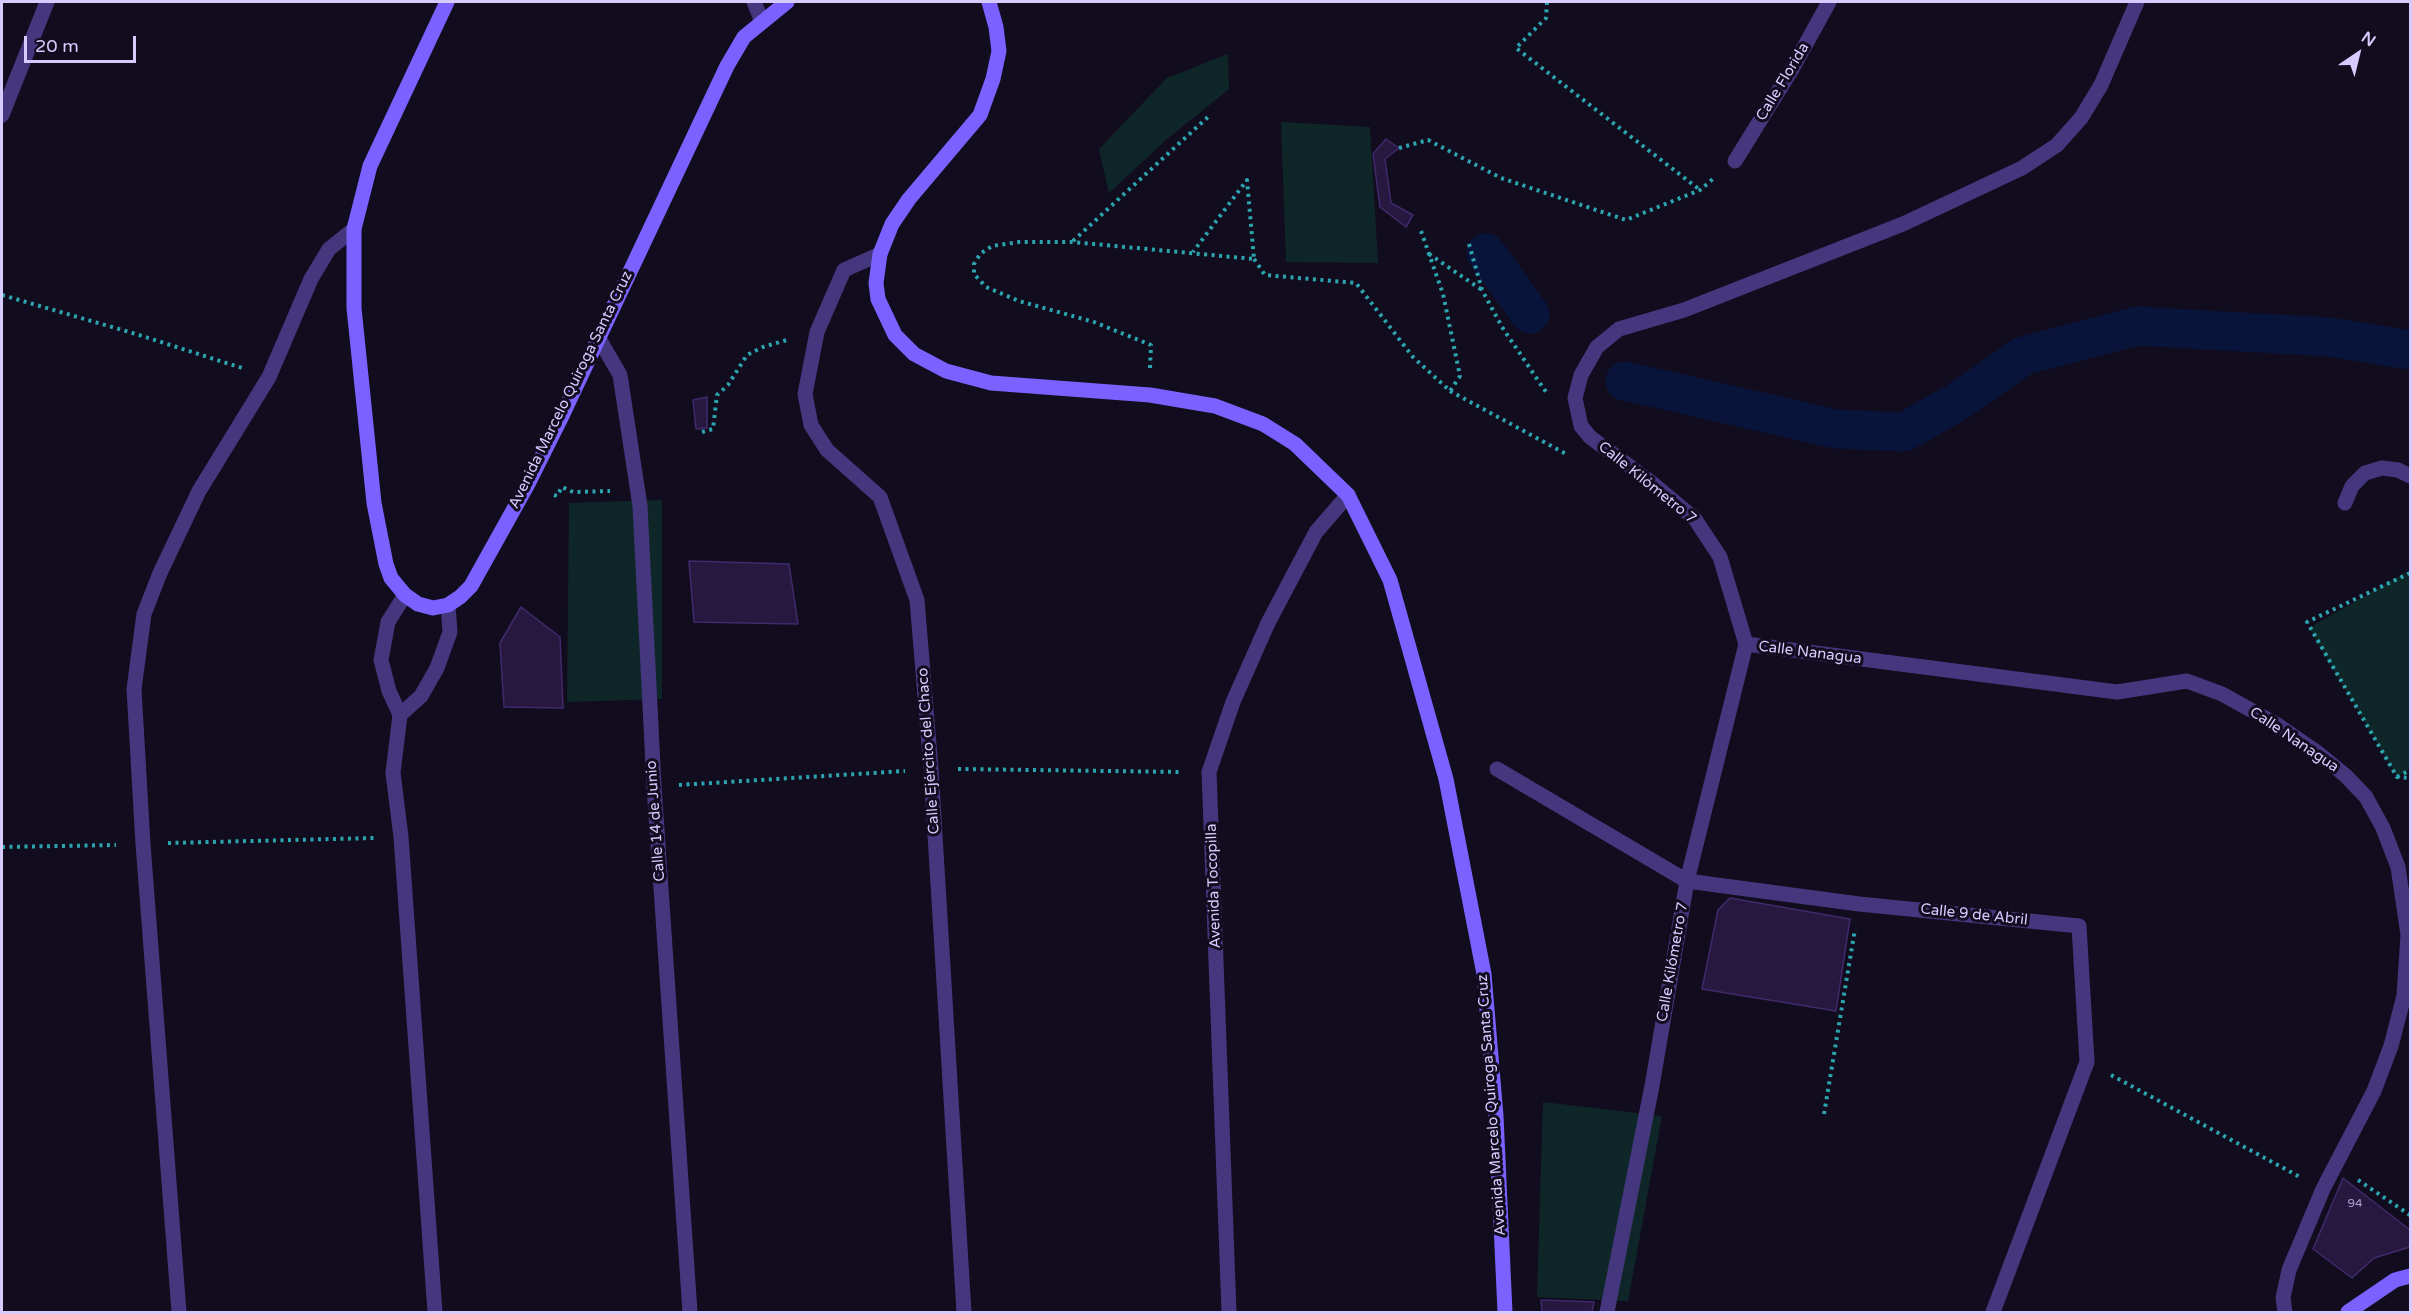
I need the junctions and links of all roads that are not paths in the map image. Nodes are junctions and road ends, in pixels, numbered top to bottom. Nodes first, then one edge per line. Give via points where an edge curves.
1 (47, 2) edge
2 (447, 2) edge
3 (754, 2) edge
4 (787, 2) edge
5 (989, 2) edge
6 (1829, 2) edge
7 (2137, 2) edge
8 (762, 21) junction
9 (2, 115) edge
10 (1735, 161) dead end
11 (354, 229) junction
12 (880, 254) junction
13 (598, 337) junction
14 (2410, 476) edge
15 (1348, 495) junction
16 (2344, 503) dead end
17 (405, 594) junction
18 (448, 604) junction
19 (1746, 644) junction
20 (400, 714) junction
21 (1497, 769) dead end
22 (1687, 881) junction
23 (2410, 1276) edge
24 (179, 1312) edge
25 (435, 1312) edge
26 (690, 1312) edge
27 (964, 1312) edge
28 (1229, 1312) edge
29 (1505, 1312) edge
30 (1607, 1312) edge
31 (1993, 1312) edge
32 (2285, 1312) edge
33 (2348, 1312) edge

1 - 9 street
2 - 11 main road via 370,166
3 - 8 street
4 - 8 main road, Avenida Marcelo Quiroga Santa Cruz
5 - 12 main road, Avenida Marcelo Quiroga Santa Cruz via 999,51 980,116 909,200 892,224
6 - 10 street, Calle Florida
7 - 19 street, Calle Kilómetro 7 via 2101,85 2081,118 2057,145 2022,168 1903,224 1684,310 1619,329 1597,347 1581,375 1575,398 1581,426 1695,519 1720,557
8 - 13 main road, Avenida Marcelo Quiroga Santa Cruz via 744,37 727,66
11 - 17 main road via 354,308 375,503 386,564 391,578
11 - 24 street via 330,249 311,279 269,377 199,491 144,614 134,689 142,844
12 - 15 main road, Avenida Marcelo Quiroga Santa Cruz via 878,299 895,335 914,354 946,371 991,383 1150,396 1215,406 1263,424 1295,444
12 - 27 street, Calle Ejército del Chaco via 844,270 817,332 805,394 811,425 827,450 880,497 917,600
13 - 18 main road, Avenida Marcelo Quiroga Santa Cruz via 498,538 471,586
13 - 26 street, Calle 14 de Junio via 620,375 638,490
14 - 16 street via 2382,468 2365,473 2352,486
15 - 28 street, Avenida Tocopilla via 1316,532 1268,623 1233,702 1209,772
15 - 29 main road, Avenida Marcelo Quiroga Santa Cruz via 1390,580 1446,779 1484,974 1496,1116
17 - 18 main road via 424,606
17 - 20 street via 388,622 381,660
18 - 20 street via 450,632 437,668 421,696
19 - 22 street, Calle Kilómetro 7
19 - 32 street, Calle Nanagua via 2117,692 2187,681 2222,694 2276,724 2346,776 2366,796 2396,857 2408,935 2404,996 2374,1091 2323,1189 2289,1270 2283,1298
20 - 25 street via 393,773 401,837
21 - 22 street, Calle 9 de Abril
22 - 30 street, Calle Kilómetro 7
22 - 31 street, Calle 9 de Abril via 1859,904 2079,926 2087,1062
23 - 33 main road via 2395,1280

